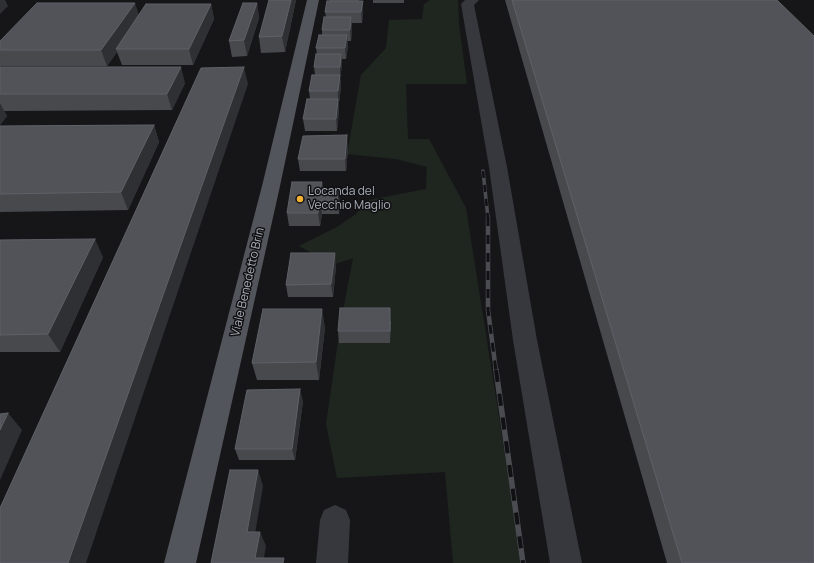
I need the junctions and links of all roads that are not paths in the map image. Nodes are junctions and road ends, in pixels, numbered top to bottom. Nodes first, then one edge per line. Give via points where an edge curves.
1 (313, 0) edge
2 (473, 0) edge
3 (335, 520) dead end
4 (180, 563) edge
5 (332, 563) edge
6 (566, 563) edge

1 - 4 main road, Viale Benedetto Brin
2 - 6 street via 467,4 498,167 524,340
3 - 5 street

